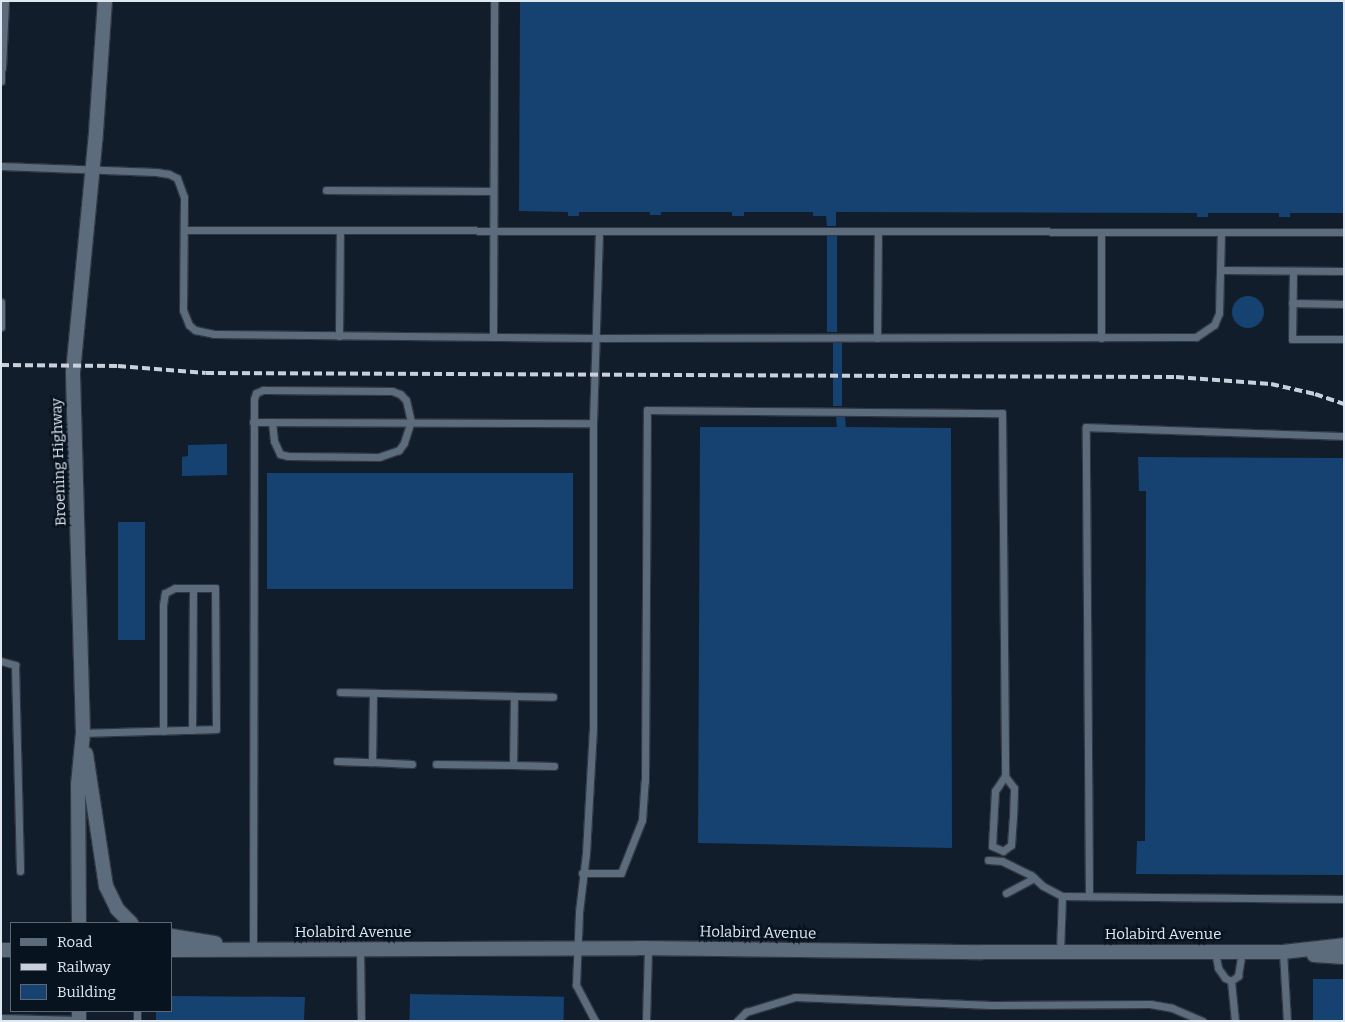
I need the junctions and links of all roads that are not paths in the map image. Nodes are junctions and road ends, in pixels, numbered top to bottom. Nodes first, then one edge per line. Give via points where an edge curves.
1 (4, 1) edge
2 (105, 1) edge
3 (494, 1) edge
4 (2, 68) edge
5 (1, 81) edge
6 (1, 166) edge
7 (91, 171) junction
8 (326, 190) dead end
9 (493, 190) junction
10 (184, 230) junction
11 (340, 231) junction
12 (878, 231) junction
13 (493, 232) junction
14 (599, 232) junction
15 (1101, 232) junction
16 (1221, 232) junction
17 (1344, 232) edge
18 (1220, 270) junction
19 (1293, 271) junction
20 (1344, 271) edge
21 (1, 302) edge
22 (1292, 303) junction
23 (1344, 304) edge
24 (1, 327) edge
25 (340, 336) junction
26 (493, 337) junction
27 (597, 338) junction
28 (877, 338) junction
29 (1102, 338) junction
30 (1344, 339) edge
31 (410, 421) junction
32 (253, 422) junction
33 (272, 422) junction
34 (593, 423) junction
35 (1344, 436) edge
36 (193, 588) junction
37 (1, 661) edge
38 (340, 692) dead end
39 (373, 693) junction
40 (514, 696) junction
41 (554, 697) dead end
42 (192, 730) junction
43 (163, 731) junction
44 (83, 733) junction
45 (337, 761) dead end
46 (372, 762) junction
47 (412, 764) dead end
48 (436, 764) dead end
49 (513, 765) junction
50 (554, 766) dead end
51 (1005, 776) junction
52 (1002, 851) junction
53 (988, 860) dead end
54 (1002, 861) junction
55 (20, 871) dead end
56 (582, 873) junction
57 (1034, 878) junction
58 (1006, 893) dead end
59 (1062, 896) junction
60 (1089, 896) junction
61 (1344, 899) edge
62 (79, 922) edge
63 (130, 922) edge
64 (172, 936) edge
65 (1344, 945) edge
66 (578, 948) junction
67 (648, 948) junction
68 (253, 949) junction
69 (360, 949) junction
70 (172, 950) edge
71 (1060, 951) junction
72 (1215, 951) junction
73 (1242, 952) junction
74 (1283, 952) junction
75 (1344, 958) edge
76 (1231, 981) junction
77 (1, 1018) edge
78 (79, 1020) edge
79 (361, 1021) edge
80 (595, 1021) edge
81 (646, 1021) edge
82 (737, 1021) edge
83 (1202, 1021) edge
84 (1235, 1021) edge
85 (1287, 1021) edge

1 - 4 lane
2 - 7 main road, Broening Highway
3 - 9 lane
4 - 5 lane
6 - 7 lane
7 - 10 lane via 156,172 174,176 183,191
7 - 44 main road, Broening Highway via 73,372
8 - 9 lane
9 - 13 lane
10 - 11 lane
10 - 25 lane via 183,310 189,325 195,330 243,336
11 - 13 lane
11 - 25 lane
12 - 14 lane
12 - 15 lane
12 - 28 lane
13 - 14 lane
13 - 26 lane
14 - 27 lane
15 - 16 lane
15 - 29 lane
16 - 17 lane
16 - 18 lane
18 - 19 lane
18 - 29 lane via 1219,313 1214,325 1201,335 1189,338
19 - 20 lane
19 - 22 lane
21 - 24 lane
22 - 23 lane
22 - 30 lane via 1292,339
25 - 26 lane
26 - 27 lane
27 - 28 lane
27 - 34 lane
28 - 29 lane
31 - 32 lane via 406,400 392,391 263,390 256,393 254,399
31 - 33 lane
31 - 33 lane via 404,444 399,450 380,457 280,454 274,441
31 - 34 lane
32 - 33 lane
32 - 68 lane
34 - 56 lane via 593,726
35 - 60 lane via 1086,427
36 - 42 lane
36 - 42 lane via 215,588 216,729
36 - 43 lane via 175,588 165,593
37 - 55 lane via 15,665
38 - 39 lane
39 - 40 lane
39 - 46 lane
40 - 41 lane
40 - 49 lane
42 - 43 lane
43 - 44 lane
44 - 62 main road, Broening Highway via 78,785
44 - 63 main road via 106,886 117,909
45 - 46 lane
46 - 47 lane
48 - 49 lane
49 - 50 lane
51 - 52 lane via 1014,788 1014,803 1011,845
51 - 52 lane via 995,791 992,846
51 - 56 lane via 1002,413 647,410 642,820 621,873
52 - 54 lane
53 - 54 lane
54 - 57 lane
56 - 66 lane
57 - 58 lane
57 - 59 lane
59 - 60 lane
59 - 71 lane
60 - 61 lane
64 - 68 main road
65 - 74 main road, Holabird Avenue
66 - 67 main road, Holabird Avenue
66 - 69 main road, Holabird Avenue
66 - 80 lane via 576,986
67 - 71 main road, Holabird Avenue
67 - 81 lane
68 - 69 main road, Holabird Avenue
68 - 70 main road, Holabird Avenue
69 - 79 lane
71 - 72 main road, Holabird Avenue
72 - 73 main road, Holabird Avenue
72 - 76 lane via 1218,968
73 - 74 main road, Holabird Avenue
73 - 76 lane via 1238,976
74 - 75 main road
74 - 85 lane
76 - 84 lane
77 - 78 lane
82 - 83 lane via 746,1012 795,996 992,1005 1150,1004 1172,1008

